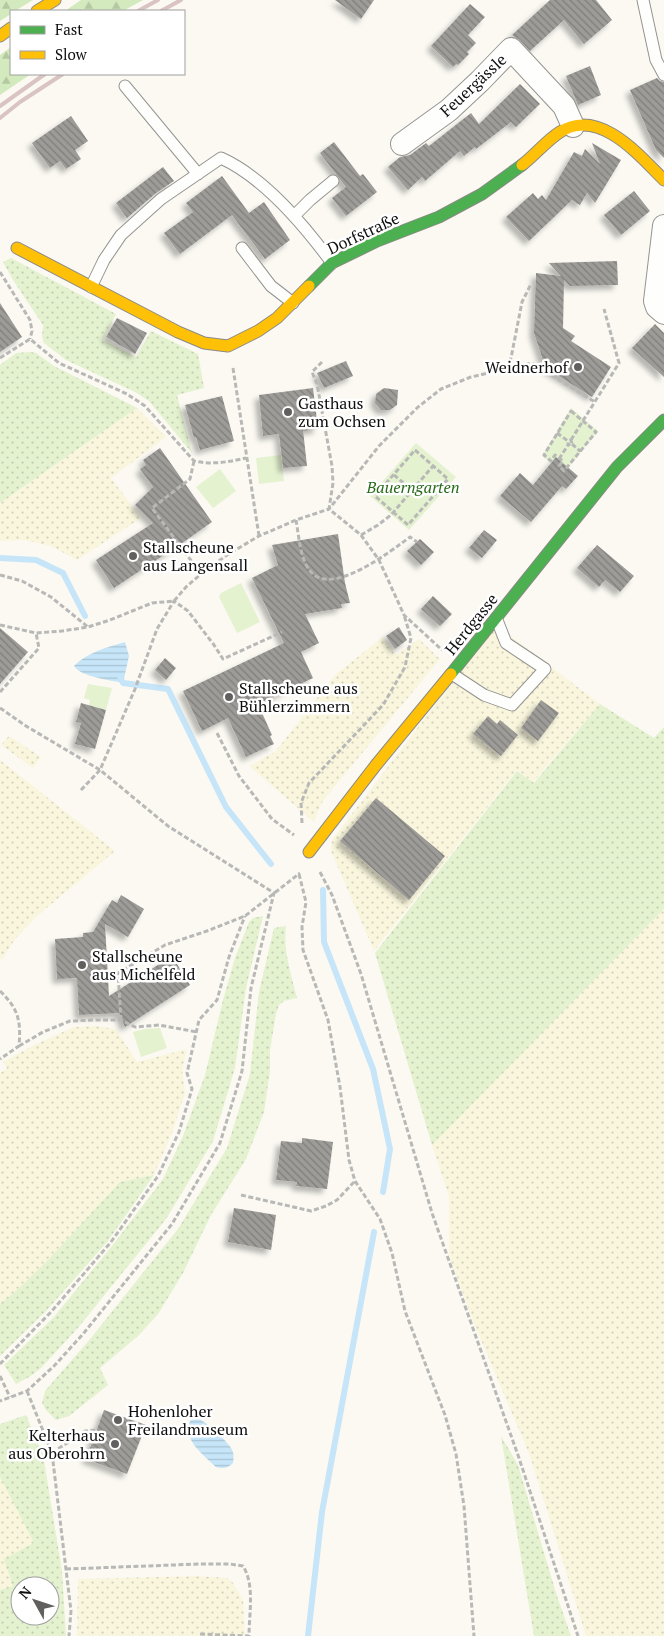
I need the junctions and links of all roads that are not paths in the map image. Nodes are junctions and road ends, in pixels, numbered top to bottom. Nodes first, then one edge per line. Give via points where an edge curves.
1 (55, 0) edge
2 (643, 0) edge
3 (39, 10) edge
4 (664, 75) edge
5 (124, 86) dead end
6 (573, 126) junction
7 (402, 144) dead end
8 (198, 174) junction
9 (664, 180) edge
10 (333, 181) dead end
11 (294, 216) junction
12 (664, 226) edge
13 (12, 248) dead end
14 (242, 248) dead end
15 (332, 263) junction
16 (662, 273) edge
17 (91, 287) junction
18 (293, 303) junction
19 (664, 313) edge
20 (664, 420) edge
21 (497, 618) junction
22 (456, 670) junction
23 (309, 852) road end

1 - 3 street
2 - 4 lane via 656,60
5 - 8 lane
6 - 7 street, Feuergässle via 564,106 511,49 449,110
6 - 9 street via 588,124 629,145
6 - 15 street, Dorfstraße via 560,132 527,161 469,202
8 - 11 lane via 221,158 235,164
8 - 17 lane via 161,199 121,235
10 - 11 lane
11 - 15 lane
12 - 16 street
13 - 17 street
14 - 18 lane via 270,286
15 - 18 street, Dorfstraße
16 - 19 street via 655,301
17 - 18 street, Dorfstraße via 178,332 204,343 228,346 258,331
20 - 21 street, Herdgasse via 617,467
21 - 22 street, Herdgasse
21 - 22 lane via 506,643 545,668 512,705 484,695
22 - 23 street, Herdgasse via 376,765

